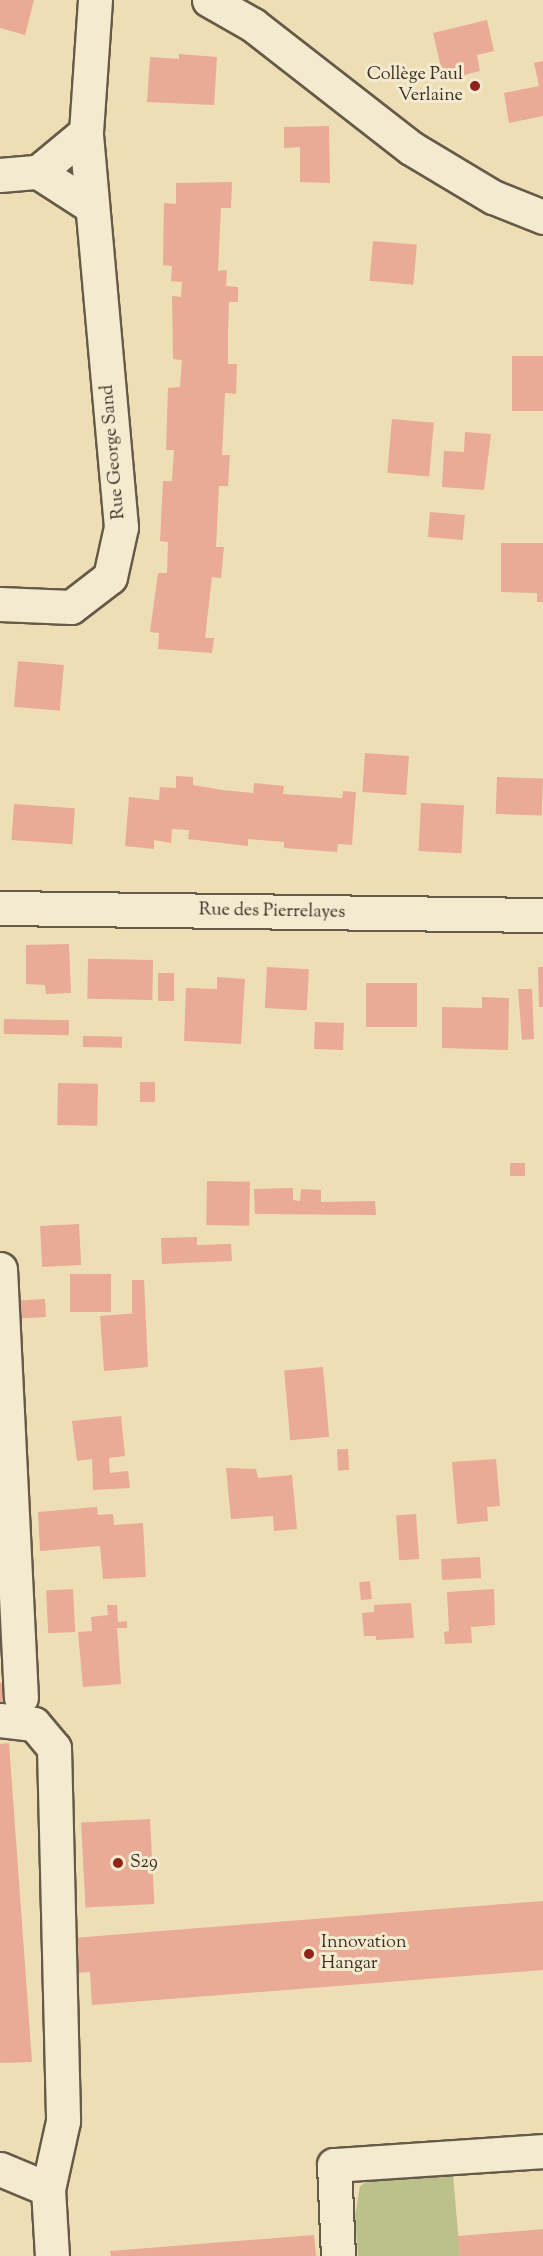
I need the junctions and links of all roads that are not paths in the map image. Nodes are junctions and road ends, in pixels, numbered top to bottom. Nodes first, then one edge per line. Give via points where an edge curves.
1 (96, 0) edge
2 (209, 0) edge
3 (86, 132) junction
4 (38, 172) junction
5 (0, 175) edge
6 (92, 207) junction
7 (543, 217) edge
8 (0, 604) edge
9 (0, 908) edge
10 (543, 915) edge
11 (0, 1269) edge
12 (10, 1708) edge
13 (543, 2151) edge
14 (0, 2169) edge
15 (48, 2189) junction
16 (52, 2256) edge
17 (338, 2256) edge

1 - 3 street, Rue George Sand
2 - 7 street via 253,25 411,147 493,197
3 - 4 street
3 - 6 street, Rue George Sand
4 - 5 street
4 - 6 street
6 - 8 street, Rue George Sand via 121,527 110,577 70,607
9 - 10 street, Rue des Pierrelayes
11 - 12 street
12 - 15 street via 34,1724 54,1748 63,2121
13 - 17 street via 334,2165
14 - 15 street
15 - 16 street

